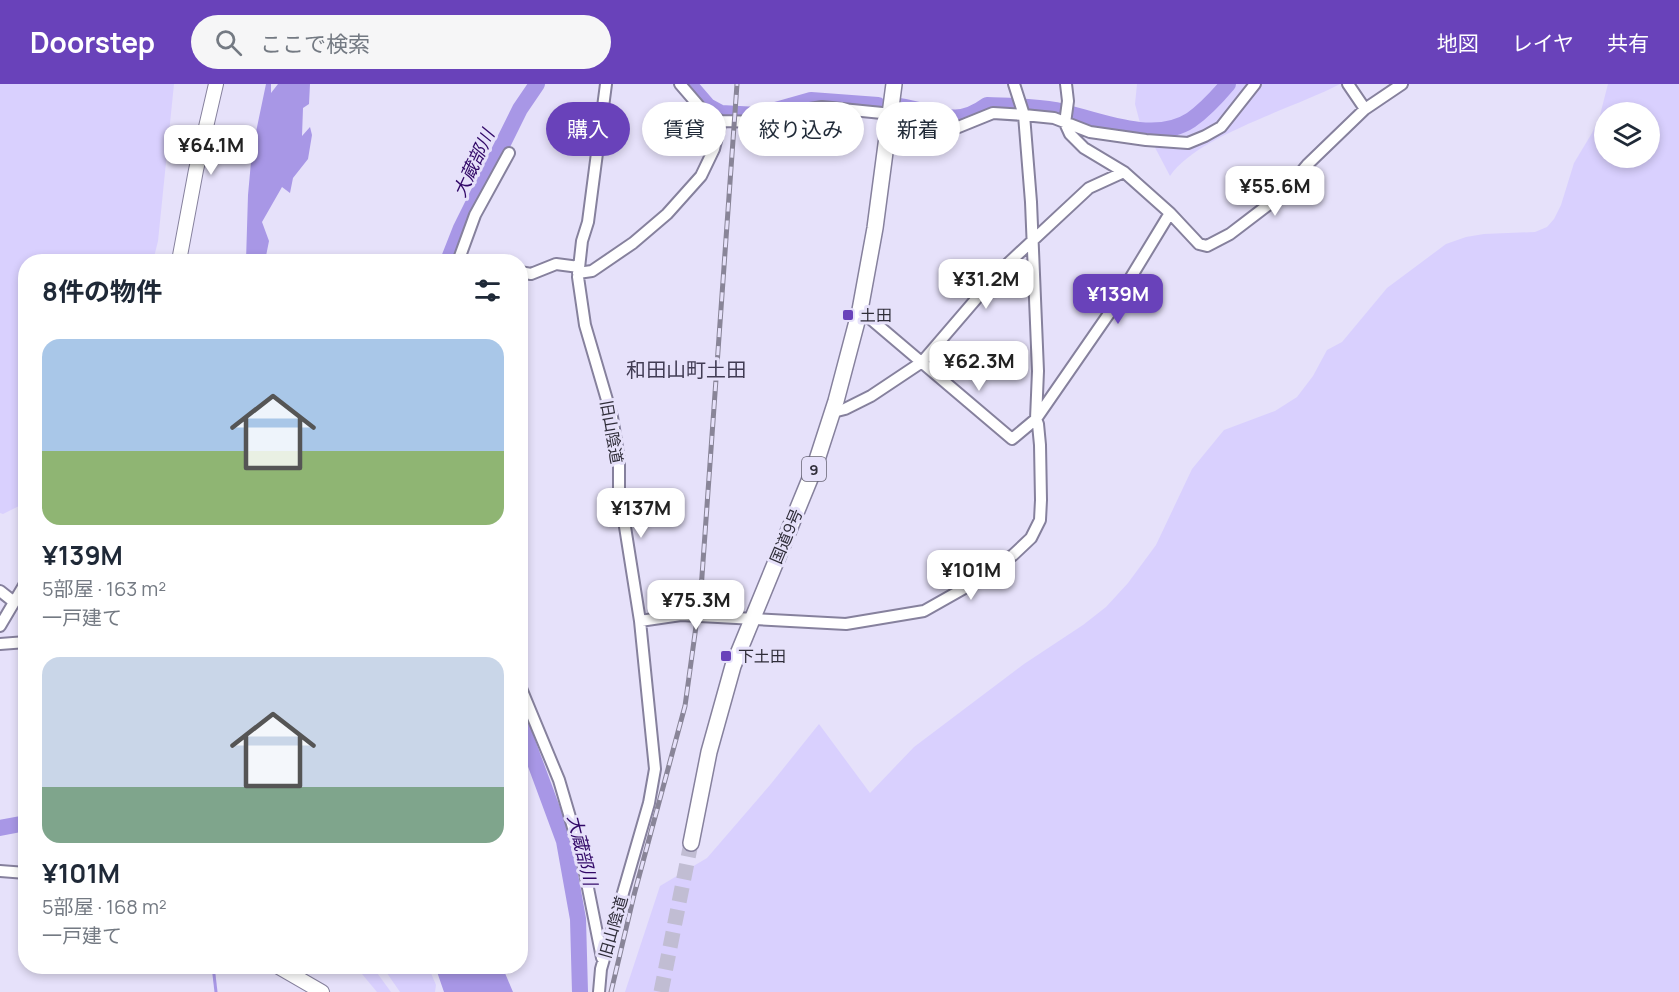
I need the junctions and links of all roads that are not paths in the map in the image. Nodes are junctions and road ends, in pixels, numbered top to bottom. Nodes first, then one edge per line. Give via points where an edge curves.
1 (216, 84) edge
2 (606, 84) edge
3 (680, 84) edge
4 (894, 84) edge
5 (1014, 84) edge
6 (1066, 84) edge
7 (1255, 84) edge
8 (1348, 84) edge
9 (1402, 84) edge
10 (696, 102) edge
11 (891, 102) edge
12 (1365, 109) junction
13 (876, 111) edge
14 (1024, 115) junction
15 (726, 121) edge
16 (1065, 123) junction
17 (960, 126) edge
18 (509, 153) dead end
19 (711, 156) edge
20 (884, 156) edge
21 (1124, 172) junction
22 (1170, 213) junction
23 (1033, 241) junction
24 (180, 254) edge
25 (464, 254) edge
26 (579, 270) junction
27 (528, 273) edge
28 (860, 310) junction
29 (922, 362) junction
30 (833, 412) junction
31 (1036, 419) junction
32 (0, 591) edge
33 (18, 595) edge
34 (14, 602) junction
35 (751, 620) junction
36 (640, 621) junction
37 (0, 626) edge
38 (18, 643) edge
39 (0, 644) edge
40 (528, 705) edge
41 (691, 843) tunnel mouth
42 (0, 871) edge
43 (18, 872) edge
44 (603, 962) junction
45 (291, 974) edge
46 (322, 992) edge
47 (599, 992) edge

1 - 24 main road
2 - 26 street, 旧山陰道
3 - 10 street
4 - 11 highway, 国道9号 / 9
5 - 14 street
6 - 16 street
7 - 16 street via 1221,127 1188,143 1090,132
8 - 12 street
9 - 12 street
12 - 22 street via 1285,192 1230,234 1207,246 1199,244
13 - 15 street via 822,107 761,122
14 - 16 street
14 - 17 street via 993,113
14 - 23 street
16 - 21 street via 1084,148
18 - 25 street via 475,215
19 - 26 street via 701,176 667,214 592,271
20 - 28 highway, 国道9号 / 9
21 - 22 street
21 - 23 street via 1089,188
22 - 31 street via 1108,315
23 - 29 street via 1001,270
23 - 31 street
26 - 27 street via 556,264
26 - 36 street, 旧山陰道 via 585,325 612,417
28 - 29 street
28 - 30 highway, 国道9号 / 9
29 - 30 street via 871,396
29 - 31 street via 1012,439
30 - 35 highway, 国道9号 / 9 via 814,469
31 - 35 street via 1040,520 1031,538 1013,555 924,611 846,624
32 - 34 street
33 - 34 street
34 - 37 street
35 - 36 street via 681,615
35 - 41 highway, 国道9号 / 9 via 722,702
36 - 44 street, 旧山陰道 via 655,769 646,814
38 - 39 street
40 - 44 street via 560,780 582,858
42 - 43 street
44 - 47 street, 旧山陰道
45 - 46 main road

